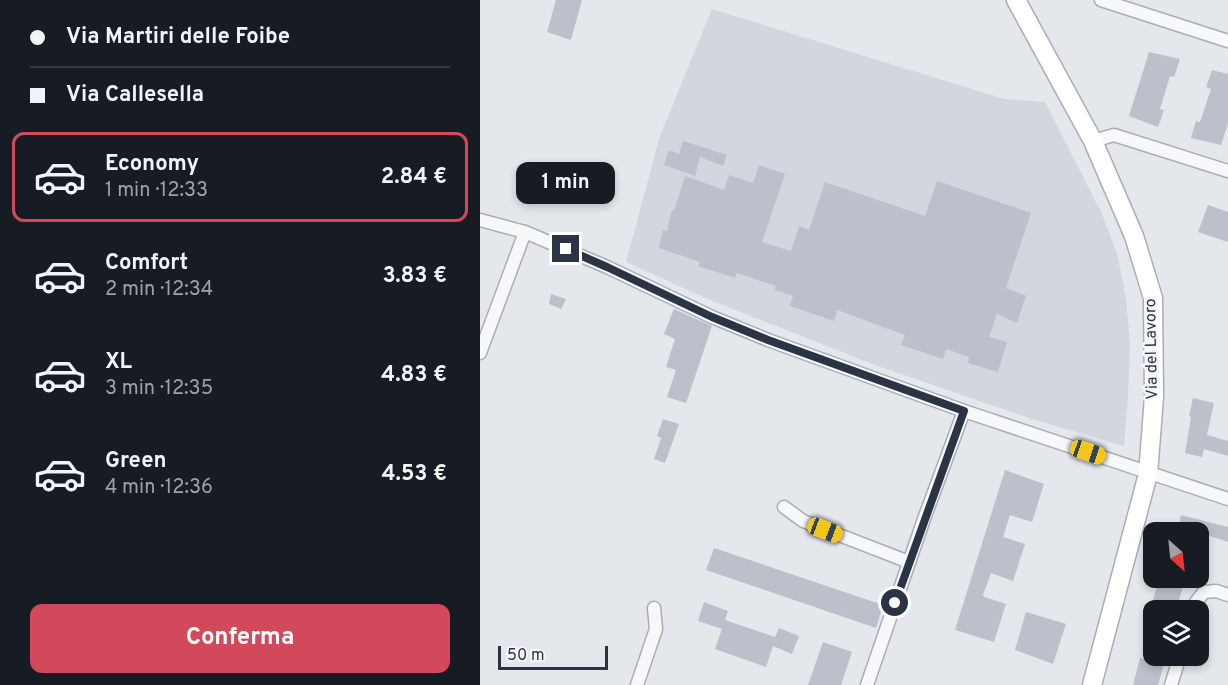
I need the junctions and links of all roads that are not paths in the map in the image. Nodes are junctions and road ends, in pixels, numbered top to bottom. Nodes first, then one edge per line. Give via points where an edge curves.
1 (1016, 0) edge
2 (1101, 0) edge
3 (1228, 41) edge
4 (1093, 141) junction
5 (1228, 171) edge
6 (480, 220) edge
7 (525, 232) junction
8 (480, 353) edge
9 (964, 411) junction
10 (1148, 474) junction
11 (1228, 499) edge
12 (783, 507) dead end
13 (909, 561) junction
14 (1228, 595) edge
15 (1198, 600) edge
16 (654, 608) dead end
17 (1177, 666) edge
18 (637, 685) edge
19 (867, 685) edge
20 (1092, 685) edge
21 (1171, 685) edge

1 - 4 street, Via del Lavoro
2 - 3 street
4 - 5 street via 1114,135
4 - 10 street, Via del Lavoro via 1134,236 1153,298 1154,387
6 - 7 street
7 - 8 street
7 - 9 street via 768,340
9 - 10 street
9 - 13 street
10 - 11 street
10 - 20 street, Via del Lavoro
12 - 13 street via 803,521
13 - 19 street
14 - 15 street via 1204,592
16 - 18 street via 656,629
17 - 21 street

